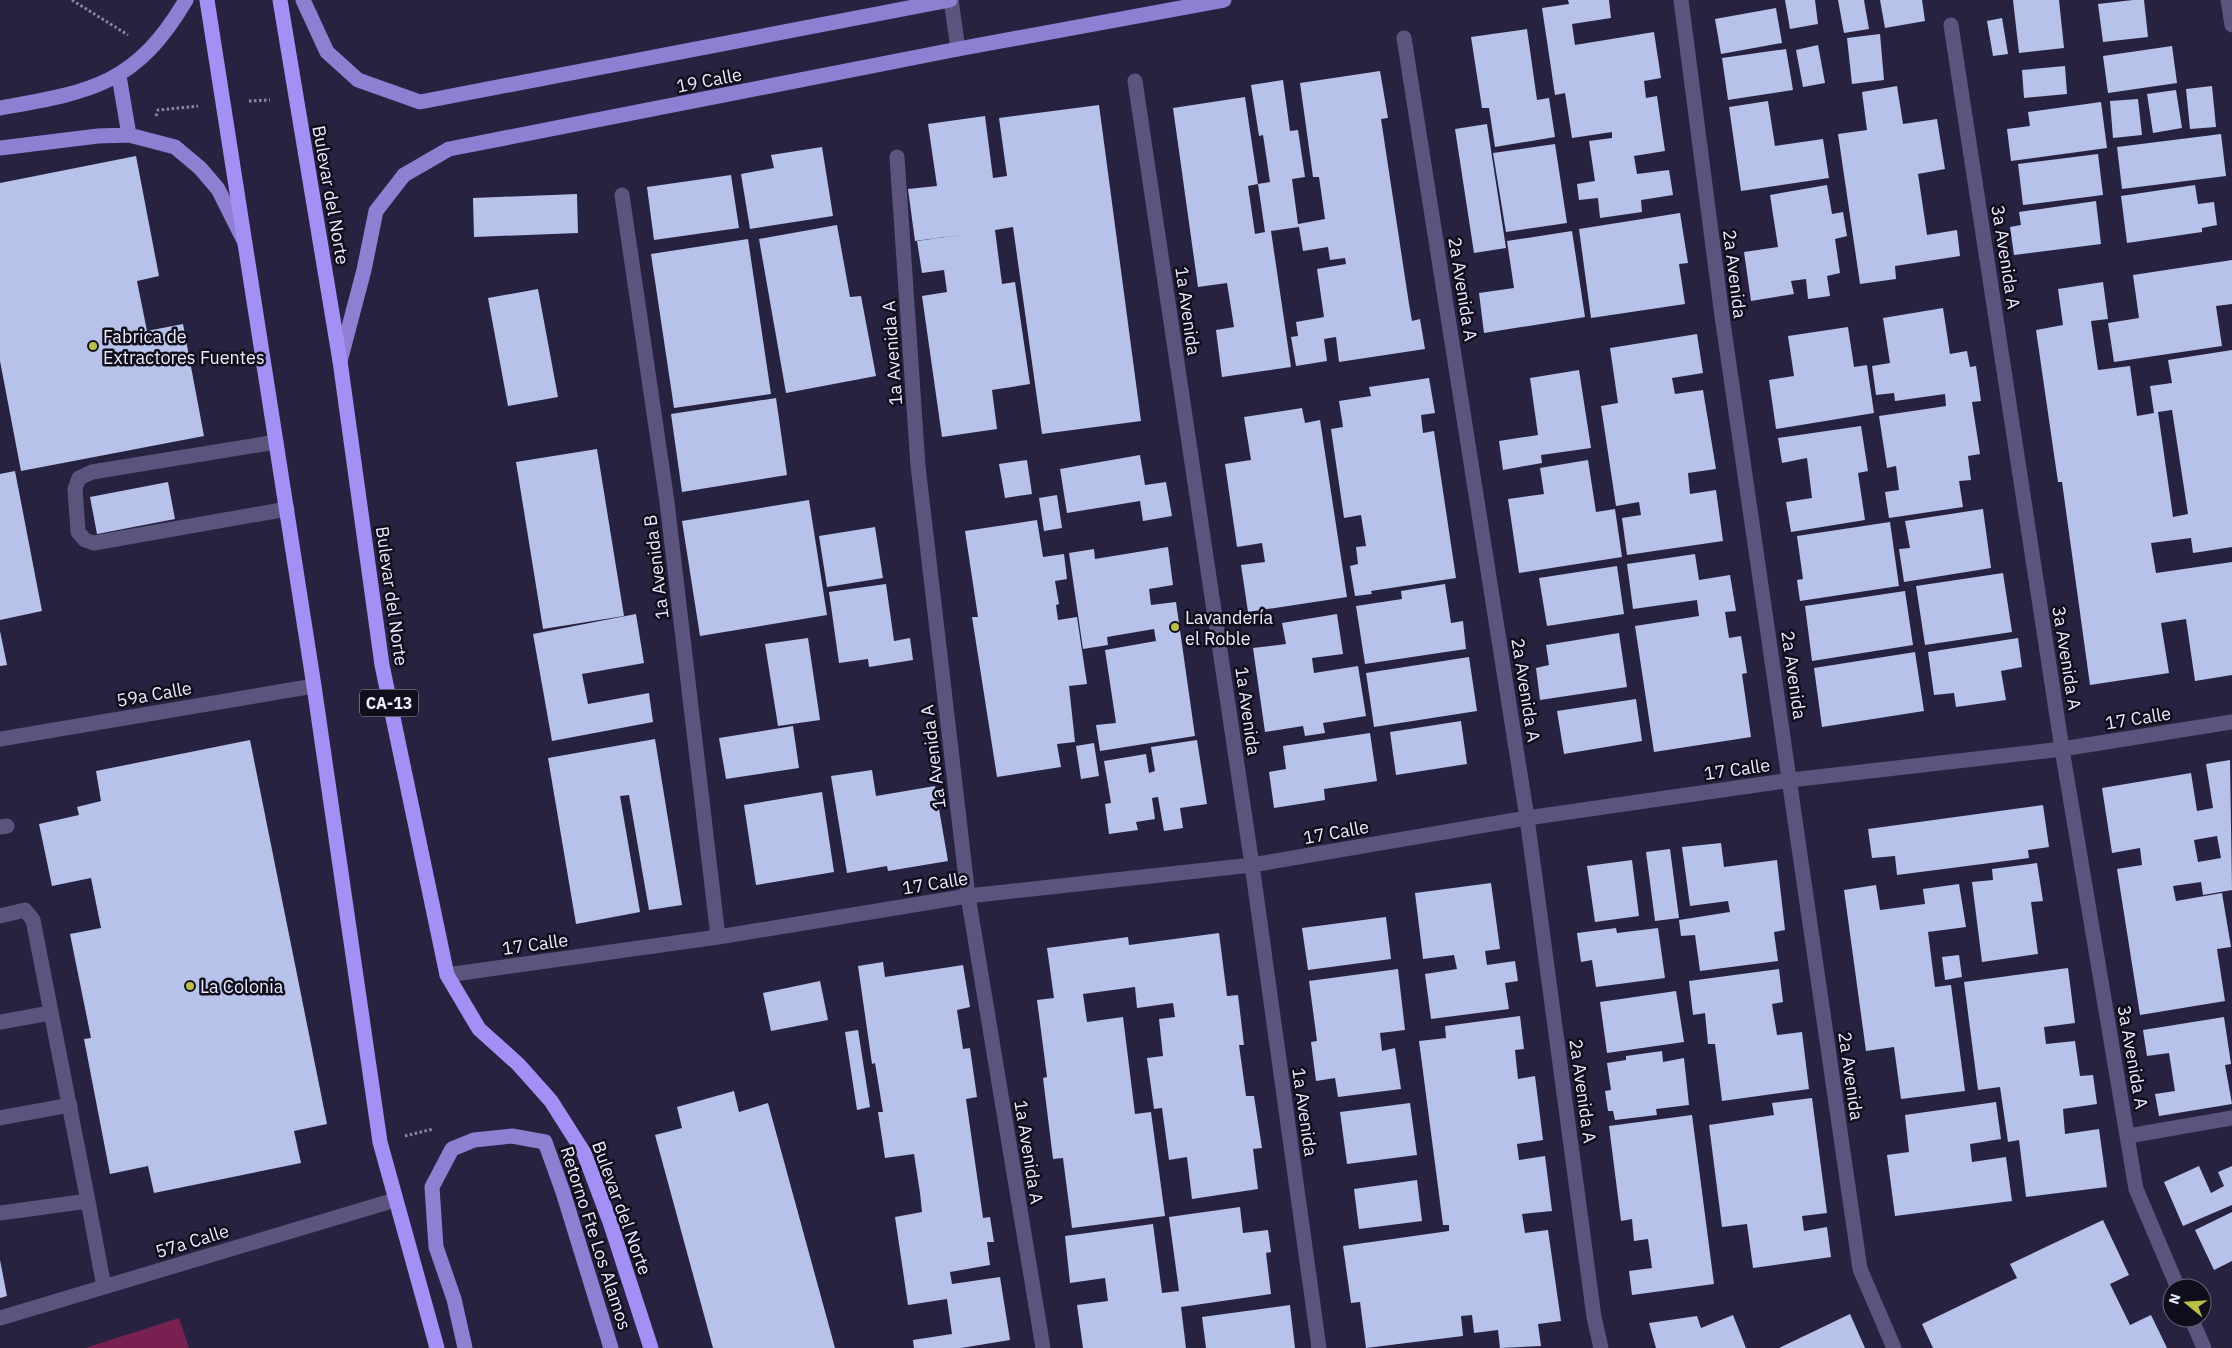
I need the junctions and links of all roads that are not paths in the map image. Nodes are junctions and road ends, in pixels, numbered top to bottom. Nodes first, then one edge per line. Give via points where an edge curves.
1 (186, 0) edge
2 (207, 0) edge
3 (280, 0) edge
4 (303, 0) edge
5 (951, 0) edge
6 (1224, 0) edge
7 (1681, 0) edge
8 (2228, 0) edge
9 (1952, 25) dead end
10 (2232, 25) edge
11 (1404, 38) dead end
12 (958, 49) junction
13 (119, 76) junction
14 (1135, 81) dead end
15 (0, 108) edge
16 (129, 135) junction
17 (0, 148) edge
18 (897, 157) dead end
19 (622, 195) dead end
20 (246, 244) junction
21 (340, 361) junction
22 (276, 442) junction
23 (287, 509) junction
24 (314, 686) junction
25 (2232, 722) edge
26 (0, 739) edge
27 (2062, 749) junction
28 (1790, 780) junction
29 (1527, 818) junction
30 (1252, 865) junction
31 (968, 896) junction
32 (0, 916) edge
33 (718, 936) junction
34 (446, 975) junction
35 (50, 1013) junction
36 (0, 1022) edge
37 (70, 1105) junction
38 (0, 1118) edge
39 (2232, 1118) edge
40 (2128, 1136) junction
41 (395, 1200) junction
42 (88, 1201) junction
43 (0, 1213) edge
44 (2174, 1278) edge
45 (104, 1287) junction
46 (0, 1318) edge
47 (2195, 1328) edge
48 (437, 1348) edge
49 (465, 1348) edge
50 (611, 1348) edge
51 (651, 1348) edge
52 (1042, 1348) edge
53 (1319, 1348) edge
54 (1601, 1348) edge
55 (1894, 1348) edge
56 (2204, 1348) edge

1 - 13 main road via 166,32
2 - 20 highway
3 - 21 highway, Bulevar del Norte / CA-13
4 - 5 main road, 19 Calle via 328,52 358,80 420,102
5 - 12 street
6 - 12 main road, 19 Calle
7 - 28 street, 2a Avenida via 1722,316
8 - 10 street
9 - 27 street, 3a Avenida A
11 - 29 street, 2a Avenida A
12 - 21 main road, 19 Calle via 449,150 404,175 376,211
13 - 15 main road via 97,86 53,98
13 - 16 main road
14 - 30 street, 1a Avenida
16 - 17 main road
16 - 20 main road via 176,147 200,168 218,189
18 - 31 street, 1a Avenida A via 918,466
19 - 33 street, 1a Avenida B via 667,502
20 - 22 highway
21 - 34 highway, Bulevar del Norte / CA-13 via 382,666
22 - 23 highway
22 - 23 street via 92,472 79,478 74,489 78,532 84,540 94,543
23 - 24 highway
24 - 26 street, 59a Calle
24 - 41 highway via 380,1142
25 - 27 street, 17 Calle
27 - 28 street, 17 Calle
27 - 40 street, 3a Avenida A
28 - 29 street, 17 Calle
28 - 55 street, 2a Avenida via 1860,1269
29 - 30 street, 17 Calle
29 - 54 street, 2a Avenida A
30 - 31 street, 17 Calle
30 - 53 street, 1a Avenida
31 - 33 street, 17 Calle
31 - 52 street, 1a Avenida A
32 - 35 street via 25,910 34,920
33 - 34 street, 17 Calle
34 - 51 highway, Bulevar del Norte / CA-13 via 478,1029 518,1064 551,1101 584,1153
35 - 36 street
35 - 37 street
37 - 38 street
37 - 42 street
39 - 40 street
40 - 44 street, 3a Avenida A via 2136,1189
41 - 45 street, 57a Calle
41 - 48 highway
42 - 43 street
42 - 45 street
45 - 46 street, 57a Calle
47 - 56 street
49 - 50 main road, Retorno Fte Los Alamos via 454,1299 436,1247 432,1187 452,1149 474,1140 512,1136 545,1142 564,1192

